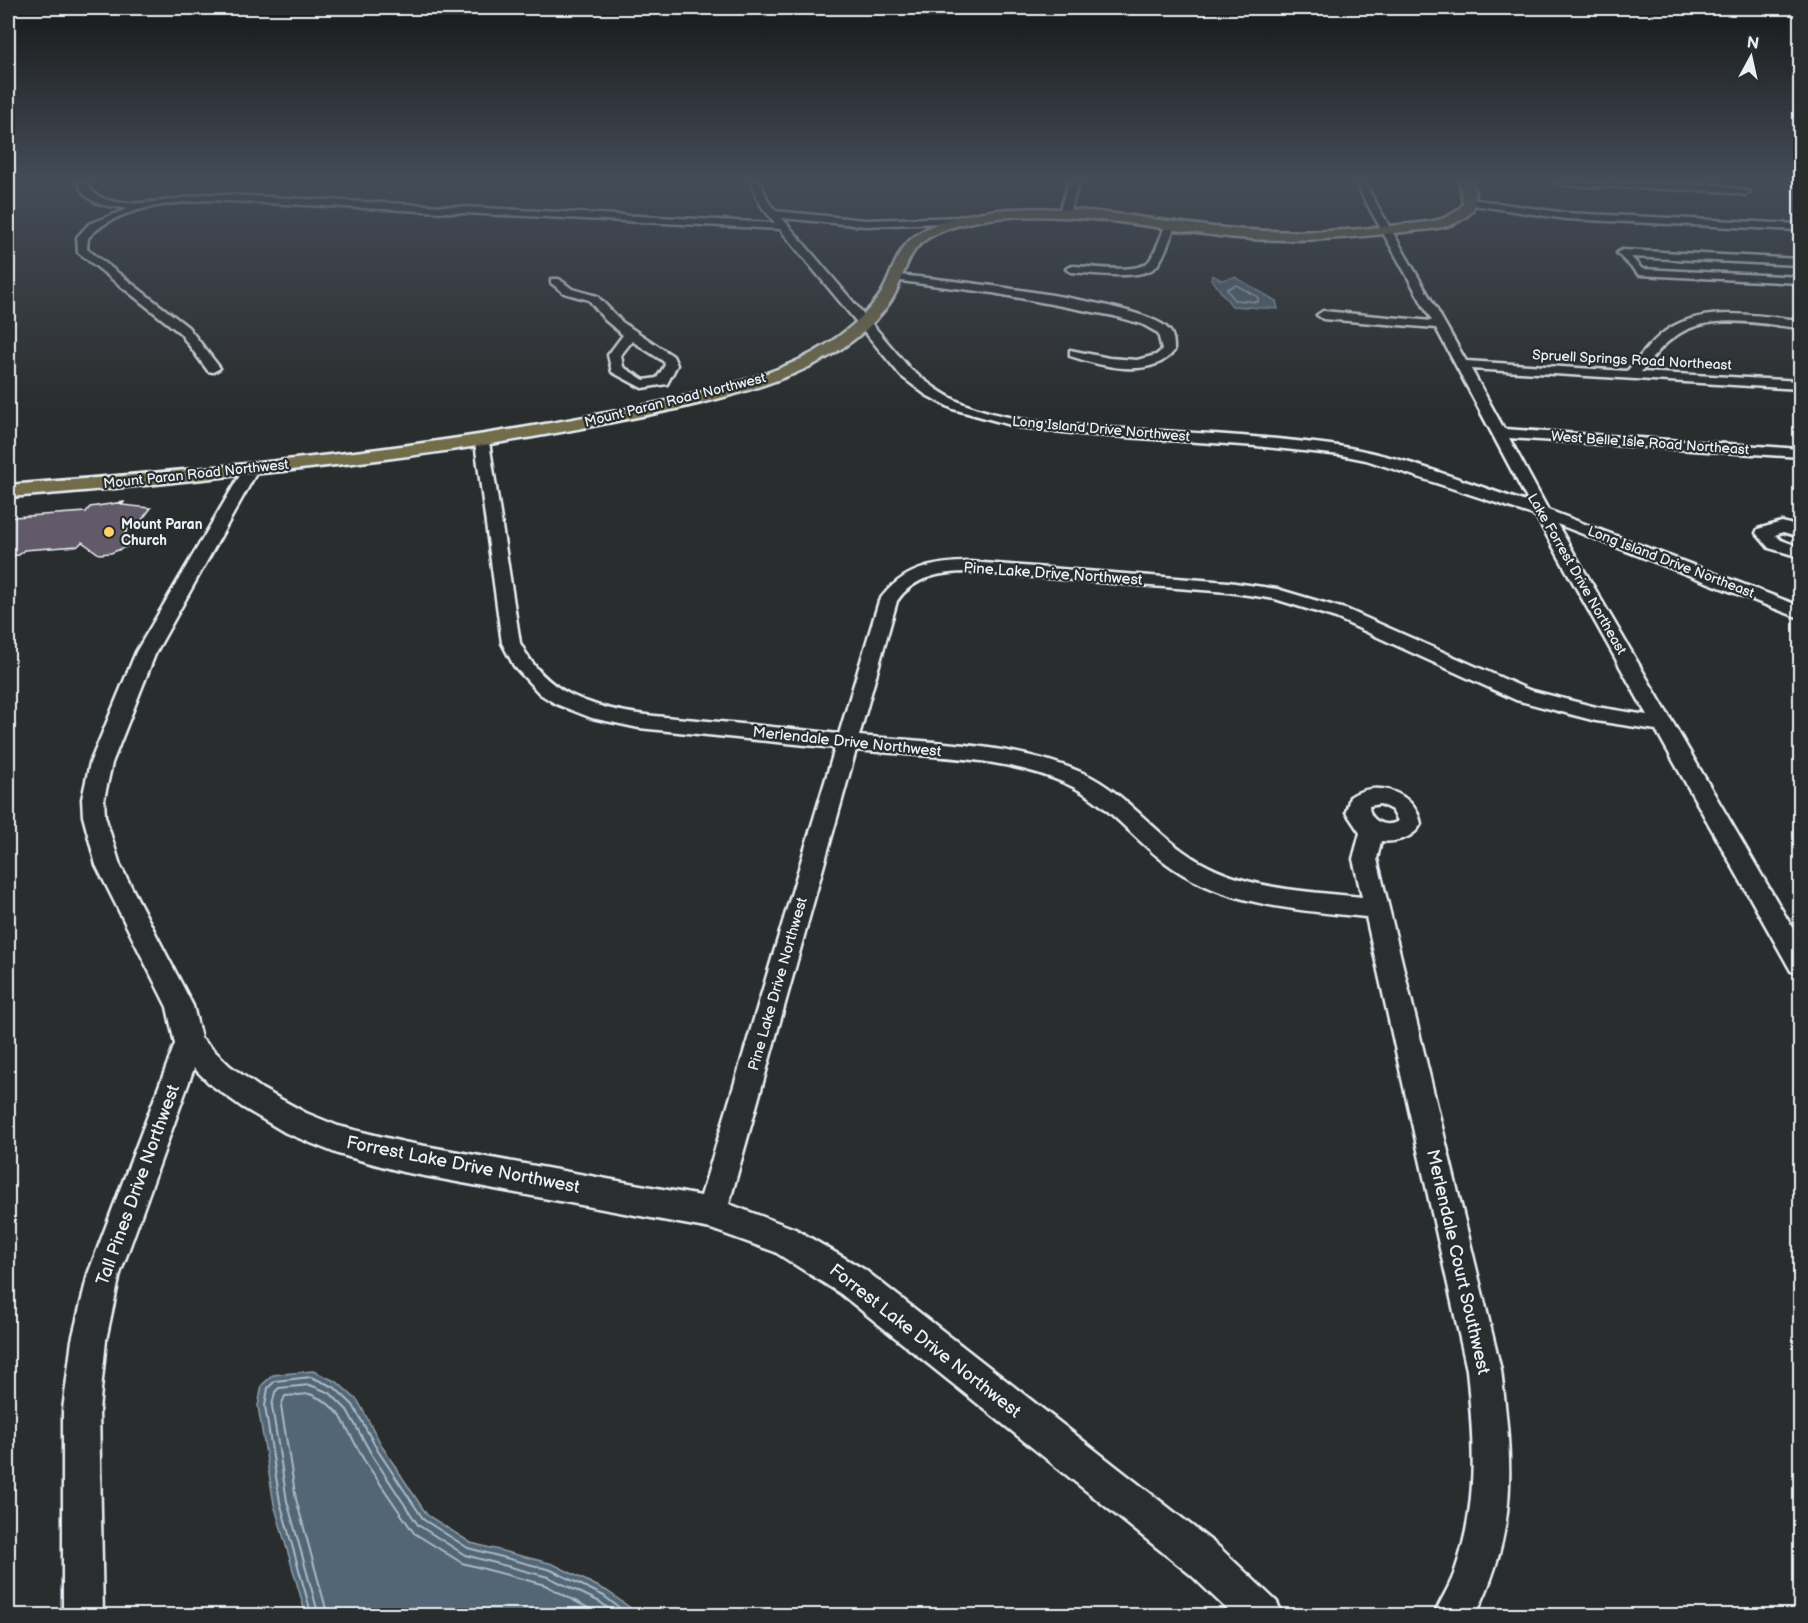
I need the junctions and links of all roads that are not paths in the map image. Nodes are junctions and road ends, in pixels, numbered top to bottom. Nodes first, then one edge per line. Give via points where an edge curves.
1 (92, 258) edge
2 (810, 258) edge
3 (906, 258) edge
4 (1156, 258) edge
5 (1402, 258) edge
6 (1626, 258) edge
7 (1716, 258) edge
8 (1800, 262) edge
9 (1071, 268) dead end
10 (897, 278) junction
11 (1800, 280) edge
12 (555, 281) dead end
13 (1323, 315) dead end
14 (863, 322) junction
15 (1800, 324) edge
16 (1439, 325) junction
17 (630, 336) junction
18 (845, 337) junction
19 (878, 338) junction
20 (1074, 353) dead end
21 (1461, 365) junction
22 (213, 368) dead end
23 (1630, 376) junction
24 (662, 381) junction
25 (642, 384) junction
26 (1800, 385) edge
27 (679, 402) junction
28 (658, 407) junction
29 (1499, 434) junction
30 (482, 442) junction
31 (1800, 453) edge
32 (250, 468) junction
33 (8, 491) edge
34 (1542, 513) junction
35 (1800, 532) edge
36 (1800, 552) edge
37 (1800, 612) edge
38 (1664, 724) junction
39 (847, 743) junction
40 (1372, 829) dead end
41 (1376, 908) junction
42 (1800, 963) edge
43 (189, 1044) junction
44 (711, 1213) junction
45 (83, 1616) edge
46 (1263, 1616) edge
47 (1454, 1616) edge

1 - 22 street via 184,330
2 - 14 street, Long Island Drive Northwest
3 - 10 main road, Mount Paran Road Northwest
4 - 9 street via 1148,267 1128,270
5 - 16 street, Lake Forrest Drive Northeast
6 - 11 street via 1639,272
7 - 8 street
10 - 14 main road, Mount Paran Road Northwest via 887,298
10 - 20 street via 1116,312 1161,328 1168,351 1159,359 1133,363 1105,362
12 - 17 street via 576,294 593,298 603,314
13 - 16 street
14 - 18 main road, Mount Paran Road Northwest
14 - 19 street, Long Island Drive Northwest
15 - 23 street via 1732,320 1691,323 1663,339
16 - 21 street, Lake Forrest Drive Northeast
17 - 24 street via 668,359 671,365
17 - 25 street via 616,348 614,363 622,374
18 - 19 main road
18 - 27 main road, Mount Paran Road Northwest via 795,368
19 - 34 street, Long Island Drive Northwest via 906,373 930,393 1000,419 1052,428 1343,451 1397,464
21 - 23 street, Spruell Springs Road Northeast
21 - 29 street, Lake Forrest Drive Northeast
23 - 26 street, Spruell Springs Road Northeast
24 - 25 street
24 - 27 street
25 - 28 street
27 - 28 main road, Mount Paran Road Northwest
28 - 30 main road, Mount Paran Road Northwest
29 - 31 street, West Belle Isle Road Northeast
29 - 34 street, Lake Forrest Drive Northeast
30 - 32 main road, Mount Paran Road Northwest
30 - 39 street, Merlendale Drive Northwest via 511,643 518,660 545,689 571,704 611,717
32 - 33 main road, Mount Paran Road Northwest
32 - 43 street via 146,652 101,763 93,799 108,865 180,1006
34 - 37 street, Long Island Drive Northeast
34 - 38 street, Lake Forrest Drive Northeast
35 - 36 street via 1782,527 1764,533 1775,544
38 - 39 street, Pine Lake Drive Northwest via 1596,714 1523,695 1342,614 1277,594 957,567 917,574 892,593
38 - 42 street, Lake Forrest Drive Northeast
39 - 41 street, Merlendale Drive Northwest via 1009,758 1035,764 1099,791 1164,850 1211,879 1271,897
39 - 44 street, Pine Lake Drive Northwest
40 - 41 street, Merlendale Court Southwest via 1365,859
41 - 47 street, Merlendale Court Southwest via 1484,1370 1492,1436 1488,1515 1467,1593
43 - 44 street, Forrest Lake Drive Northwest via 220,1075 252,1098 296,1123 338,1140 403,1157
43 - 45 street, Tall Pines Drive Northwest via 104,1274 89,1340 81,1410
44 - 46 street, Forrest Lake Drive Northwest via 784,1240 853,1282 1204,1561

